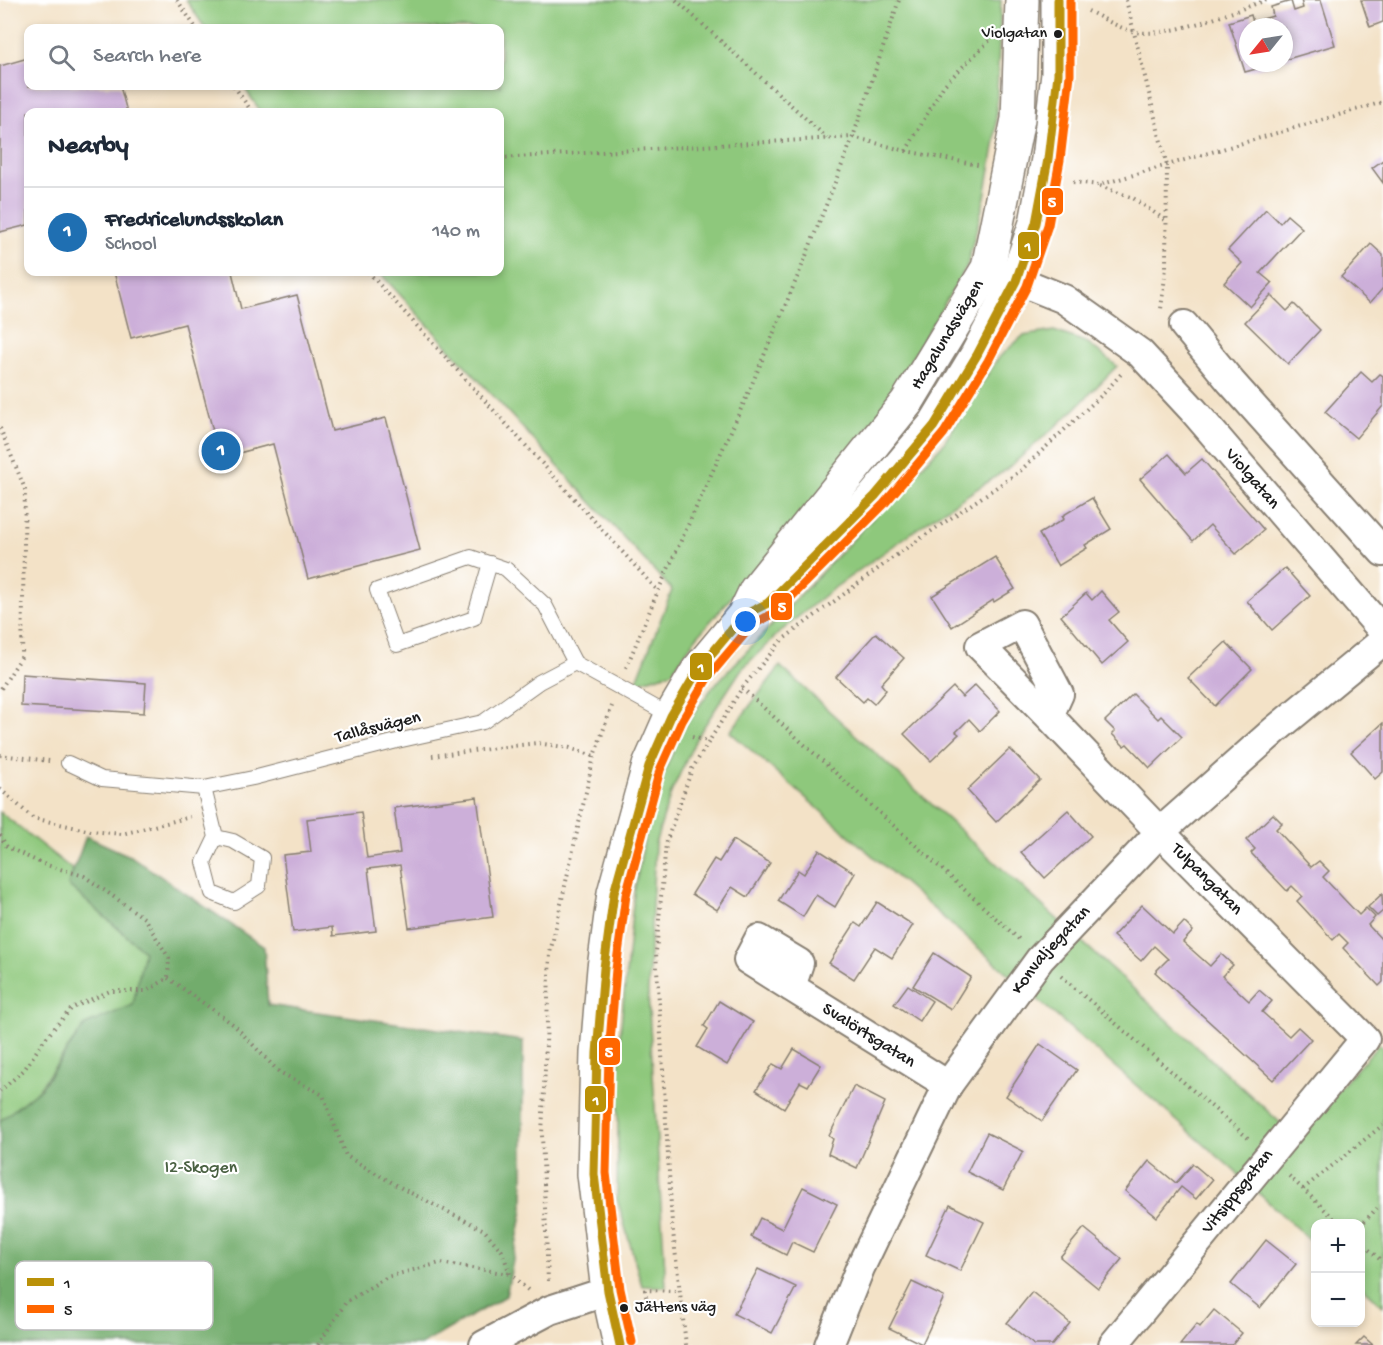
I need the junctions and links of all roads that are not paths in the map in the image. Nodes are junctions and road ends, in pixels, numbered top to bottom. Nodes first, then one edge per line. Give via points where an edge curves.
1 (1022, 0) edge
2 (1071, 4) edge
3 (1002, 274) junction
4 (1184, 325) dead end
5 (1383, 552) edge
6 (489, 563) junction
7 (1383, 631) edge
8 (1383, 641) edge
9 (575, 663) junction
10 (671, 716) junction
11 (1050, 716) dead end
12 (68, 763) road end
13 (204, 788) junction
14 (1160, 832) junction
15 (216, 837) junction
16 (791, 987) dead end
17 (1365, 1040) joint
18 (948, 1085) junction
19 (608, 1291) junction
20 (484, 1345) edge
21 (620, 1345) edge
22 (829, 1345) edge
23 (1113, 1345) edge

1 - 3 street, Hagalundsvägen via 1018,119
2 - 3 street, Hagalundsvägen via 1036,223
3 - 7 street, Violgatan via 1064,299 1140,353
3 - 10 street, Hagalundsvägen via 977,355 934,426 829,544 768,603 744,615 698,670
4 - 5 street
6 - 6 lane via 471,557 377,590 397,645 474,618
6 - 9 lane via 506,569 545,605
8 - 14 street, Konvaljegatan
9 - 10 lane
9 - 13 lane, Tallåsvägen via 483,722
10 - 19 street, Hagalundsvägen via 649,766 614,893 604,968 594,1174
11 - 14 street, Tulpangatan
12 - 13 lane, Tallåsvägen via 102,780
13 - 15 lane
14 - 17 street, Tulpangatan
14 - 18 street, Konvaljegatan via 1041,959
15 - 15 lane via 204,862 212,892 234,902 259,886 262,858 233,841
16 - 18 street, Svalörtsgatan
17 - 23 street, Vitsippsgatan
18 - 22 street, Konvaljegatan via 860,1268
19 - 20 street via 550,1310
19 - 21 street, Hagalundsvägen

